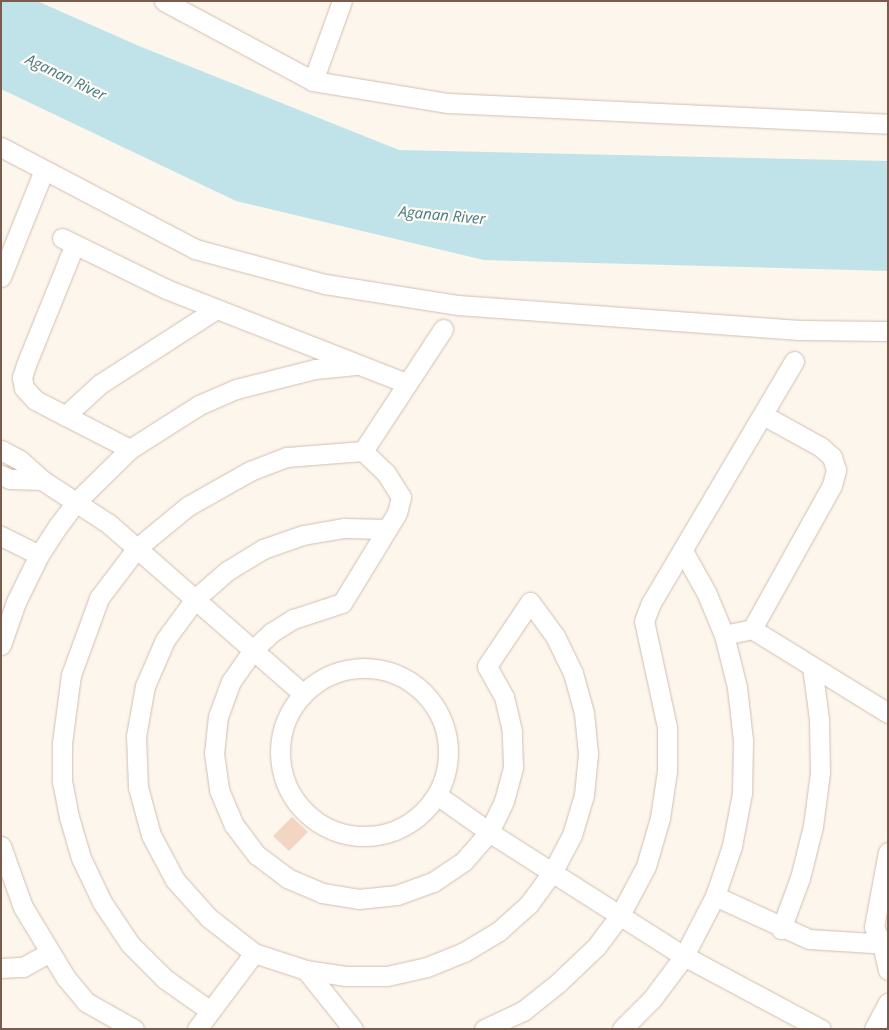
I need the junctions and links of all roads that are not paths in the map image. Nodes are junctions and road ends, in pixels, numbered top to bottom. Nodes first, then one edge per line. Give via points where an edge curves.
1 (164, 1) edge
2 (342, 1) edge
3 (313, 81) junction
4 (888, 124) edge
5 (1, 148) edge
6 (44, 170) junction
7 (1, 276) edge
8 (215, 310) junction
9 (443, 329) dead end
10 (888, 331) edge
11 (794, 361) dead end
12 (356, 365) junction
13 (406, 383) junction
14 (763, 415) junction
15 (65, 416) junction
16 (130, 449) junction
17 (1, 450) edge
18 (363, 451) junction
19 (1, 474) edge
20 (42, 480) junction
21 (76, 502) junction
22 (386, 529) junction
23 (1, 536) edge
24 (136, 548) junction
25 (683, 551) junction
26 (39, 555) junction
27 (196, 599) junction
28 (752, 629) junction
29 (724, 635) junction
30 (1, 645) edge
31 (253, 650) junction
32 (812, 666) junction
33 (303, 694) junction
34 (888, 713) edge
35 (437, 795) junction
36 (488, 832) junction
37 (1, 846) edge
38 (888, 852) edge
39 (553, 871) junction
40 (715, 896) junction
41 (620, 915) junction
42 (781, 928) junction
43 (885, 944) edge
44 (48, 953) junction
45 (254, 953) junction
46 (684, 956) junction
47 (1, 968) edge
48 (306, 970) junction
49 (888, 970) edge
50 (888, 1003) edge
51 (209, 1010) junction
52 (134, 1029) edge
53 (197, 1029) edge
54 (353, 1029) edge
55 (484, 1029) edge
56 (622, 1029) edge
57 (821, 1029) edge
58 (874, 1029) edge

1 - 3 street
2 - 3 street
3 - 4 street via 448,103
5 - 6 street
6 - 7 street
6 - 10 street via 194,249 325,284 458,305 799,330
8 - 12 street
8 - 15 street via 100,384
8 - 15 street via 68,242 22,377 28,395
9 - 13 street
11 - 14 street
12 - 13 street
12 - 16 street via 299,372 236,389 199,405
13 - 18 street
14 - 25 street
14 - 28 street via 820,447 832,457 836,470 832,485
15 - 16 street
16 - 21 street
17 - 20 street via 20,460
18 - 22 street via 386,473 401,497
18 - 24 street via 287,457 250,470 188,506
19 - 20 street via 10,479
20 - 21 street
21 - 24 street
21 - 26 street
22 - 27 street via 344,528 287,541 263,550 227,571
22 - 31 street via 342,603 293,619
23 - 26 street
24 - 27 street
24 - 51 street via 100,598 84,634 64,710 62,782 81,858 102,902 130,944 165,979
25 - 29 street via 706,592
25 - 41 street via 651,603 644,621 666,727 667,771 660,818 646,866
26 - 30 street via 16,602
27 - 31 street
27 - 45 street via 165,640 145,686 136,736 138,787 151,835 175,880 209,918
28 - 29 street
28 - 32 street
29 - 40 street via 737,687 743,740 742,793 732,846
31 - 33 street
31 - 36 street via 231,681 221,707 214,753 220,790 234,825 257,855 287,878 322,893 360,899 397,895 433,882 464,861
32 - 34 street
32 - 42 street via 819,719 820,773 813,826 800,878
33 - 35 street via 322,679 370,668 394,674 415,686 432,703 444,724 446,772
33 - 35 street via 288,714 280,739 280,765 288,789 302,811 323,826 347,835 374,836 398,829 420,815
35 - 36 street
36 - 39 street
36 - 39 street via 504,801 512,758 512,731 504,697 487,666 530,602 555,636 573,673 584,713 588,754 584,795 572,834
37 - 44 street via 23,907
38 - 43 street via 874,927
39 - 41 street
39 - 48 street via 529,904 499,931 427,967 387,976 346,976
40 - 42 street
40 - 46 street
41 - 46 street
41 - 55 street via 596,947 558,984 523,1010
42 - 43 street via 825,942
43 - 49 street
44 - 47 street via 23,967
44 - 52 street via 86,1002
45 - 48 street
45 - 51 street
46 - 56 street via 652,998
46 - 57 street
48 - 54 street
50 - 58 street
51 - 53 street

